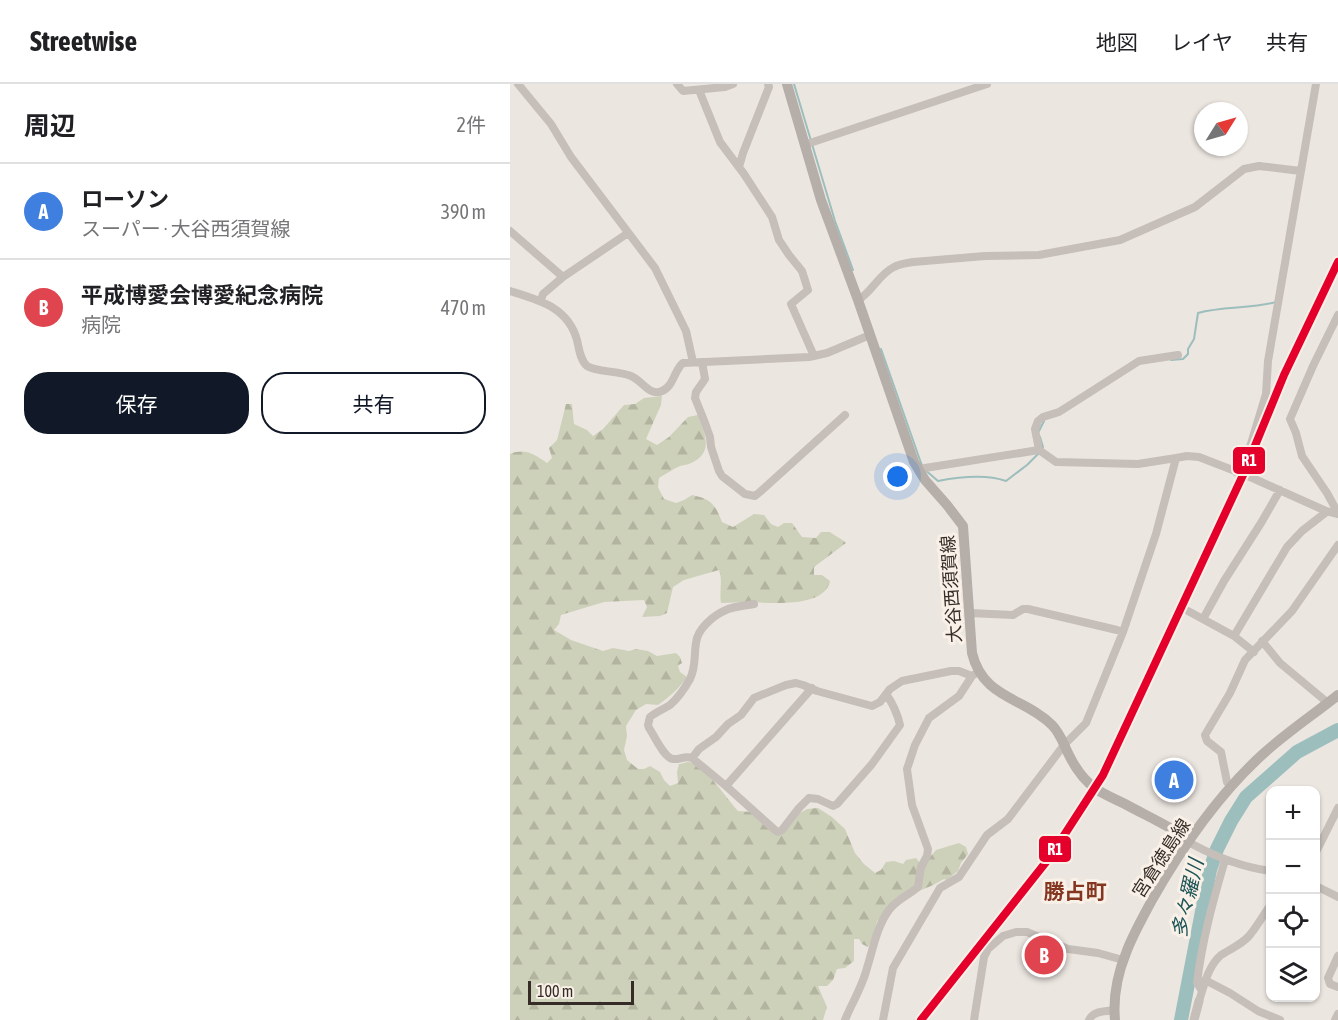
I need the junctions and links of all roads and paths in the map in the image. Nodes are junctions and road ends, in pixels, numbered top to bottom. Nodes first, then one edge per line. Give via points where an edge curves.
1 (518, 84) edge
2 (677, 84) edge
3 (733, 84) edge
4 (768, 84) edge
5 (787, 84) edge
6 (987, 84) edge
7 (1316, 84) edge
8 (699, 90) junction
9 (804, 145) junction
10 (739, 167) junction
11 (1301, 171) junction
12 (510, 231) edge
13 (628, 233) junction
14 (563, 277) junction
15 (510, 291) edge
16 (541, 300) junction
17 (858, 300) junction
18 (1338, 315) edge
19 (870, 335) junction
20 (1178, 355) dead end
21 (814, 356) junction
22 (693, 362) junction
23 (702, 362) junction
24 (845, 415) dead end
25 (1039, 450) junction
26 (1176, 458) junction
27 (919, 472) junction
28 (1238, 473) junction
29 (1280, 490) junction
30 (1326, 511) junction
31 (1338, 513) edge
32 (1338, 545) edge
33 (754, 604) dead end
34 (1188, 611) dead end
35 (969, 613) junction
36 (1203, 619) junction
37 (1122, 632) junction
38 (1234, 636) junction
39 (1262, 641) junction
40 (1254, 652) junction
41 (975, 674) junction
42 (812, 688) junction
43 (886, 694) junction
44 (1338, 695) edge
45 (1328, 703) junction
46 (1064, 745) junction
47 (692, 758) junction
48 (726, 786) junction
49 (1231, 788) junction
50 (1338, 808) edge
51 (1190, 840) junction
52 (1320, 844) edge
53 (1223, 859) junction
54 (1266, 870) edge
55 (1320, 888) edge
56 (1338, 897) edge
57 (1266, 912) edge
58 (1338, 956) edge
59 (1123, 960) junction
60 (1206, 980) junction
61 (1338, 987) edge
62 (1202, 991) junction
63 (1199, 1001) joint
64 (1338, 1014) edge
65 (1115, 1015) edge
66 (845, 1020) edge
67 (883, 1020) edge
68 (974, 1020) edge
69 (1089, 1020) edge
70 (1194, 1020) edge
71 (1280, 1020) edge
72 (1335, 1020) edge

1 - 13 street
2 - 8 street via 683,91
3 - 8 street
4 - 10 street
5 - 9 main road, 大谷西須賀線
6 - 9 street
7 - 11 street
8 - 10 street via 720,142
9 - 17 main road, 大谷西須賀線
10 - 21 street via 772,217 779,240 802,271 808,290 790,304
11 - 17 street via 1259,166 1244,169 1195,207 1120,240 1039,255 902,264 888,271
11 - 28 street via 1268,361 1266,394
12 - 14 street
13 - 14 street
13 - 22 street via 655,268 686,331
14 - 16 street
15 - 16 street
16 - 22 street via 571,325 583,362 589,368 626,373 654,393 670,385 683,363
17 - 19 main road, 大谷西須賀線
18 - 31 street via 1290,419 1302,456
19 - 21 street
19 - 27 main road, 大谷西須賀線
20 - 25 street via 1139,361 1059,412 1043,417 1035,429
21 - 23 street
22 - 23 street
23 - 24 street via 705,379 695,398 722,476 745,494 754,496 761,491
25 - 26 street via 1056,462 1138,464
25 - 27 street
26 - 28 street via 1199,457
26 - 37 street via 1156,534
27 - 35 main road, 大谷西須賀線 via 963,526
28 - 29 street
29 - 30 street
29 - 36 street
30 - 31 street
30 - 38 street via 1287,547
32 - 39 street via 1292,610
33 - 47 street via 726,610 703,627 696,640 695,664 689,681 676,699 648,720 668,757
34 - 36 street
35 - 37 street via 1013,615 1028,609
35 - 41 main road, 大谷西須賀線
36 - 38 street
37 - 46 street via 1086,723
38 - 40 street
39 - 40 street
39 - 45 street via 1280,663
40 - 49 street via 1242,665 1205,735 1221,752
41 - 43 street via 951,671 909,679
41 - 46 main road via 1051,724
41 - 66 street via 953,701 928,718 915,745 907,769 908,782 927,855 918,887 897,902 882,922
42 - 43 street via 872,706
42 - 47 street via 790,684 754,698 741,715
42 - 48 street
43 - 48 street via 900,724 837,804 809,798 778,832
44 - 45 main road, 宮倉徳島線
45 - 49 main road, 宮倉徳島線 via 1264,753
46 - 51 main road via 1078,770 1095,788
46 - 67 street via 1008,819 987,835 960,877 940,888 893,968
47 - 48 street
49 - 51 main road, 宮倉徳島線
50 - 52 street
51 - 53 street
51 - 59 main road, 宮倉徳島線 via 1135,931
53 - 54 street
53 - 62 street via 1199,963 1197,983
55 - 56 street
57 - 60 street via 1244,941 1214,963
58 - 61 street via 1328,978 1330,984
59 - 65 main road, 宮倉徳島線
59 - 68 street via 1068,949 1027,932 1003,936 984,957
60 - 62 street
60 - 71 street
62 - 63 street
63 - 70 street
64 - 72 street
65 - 69 street via 1098,1012

